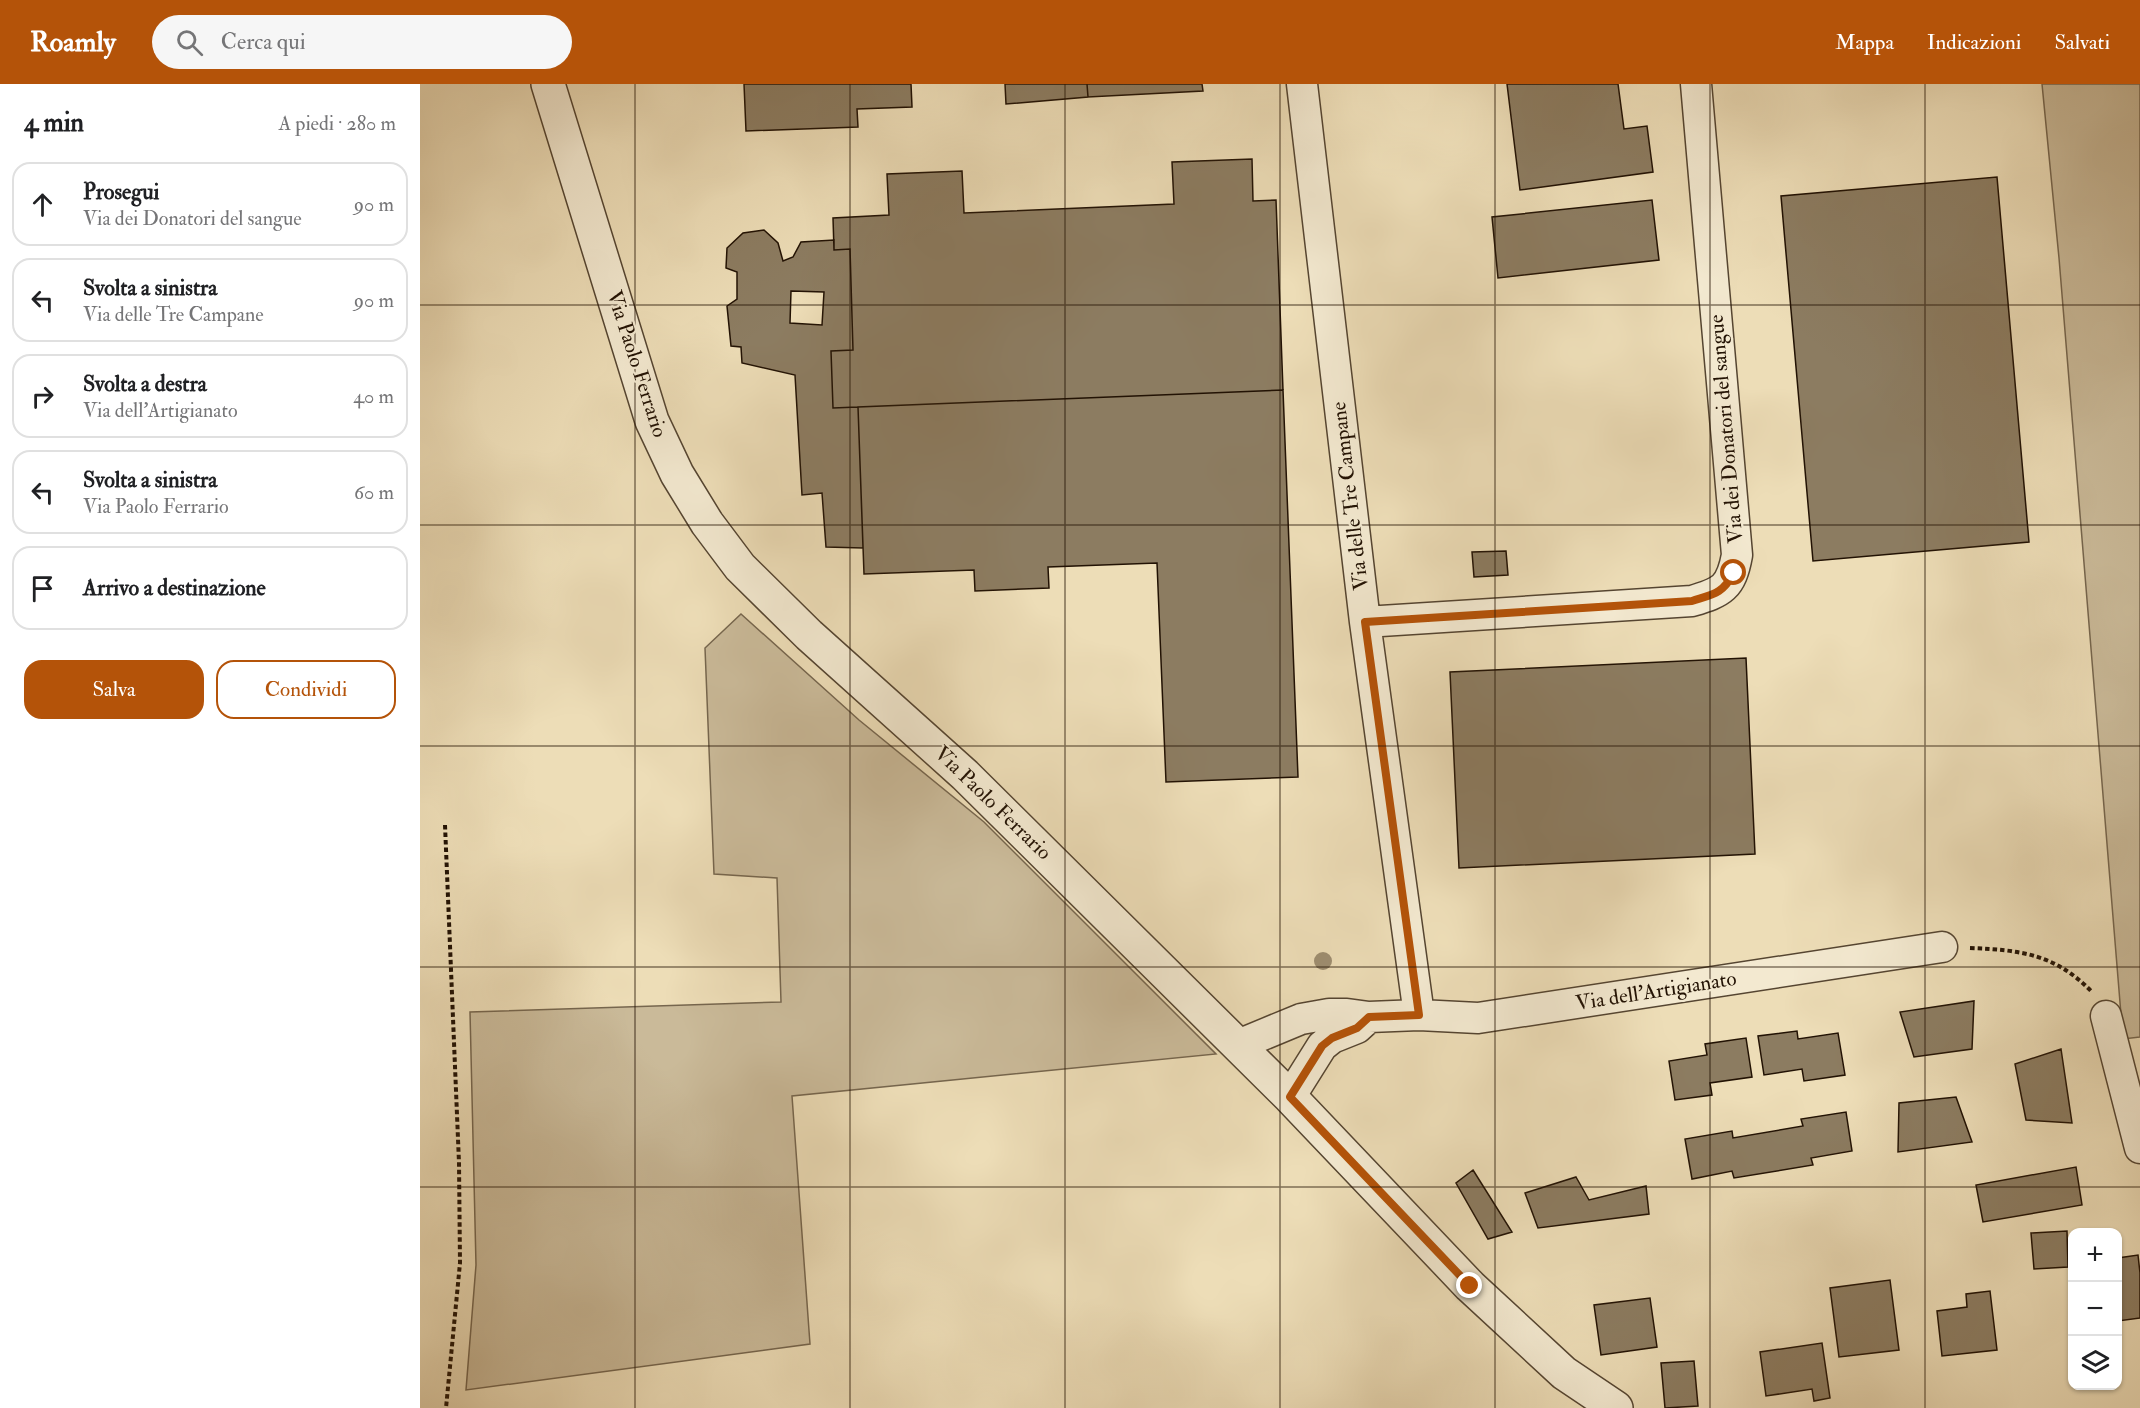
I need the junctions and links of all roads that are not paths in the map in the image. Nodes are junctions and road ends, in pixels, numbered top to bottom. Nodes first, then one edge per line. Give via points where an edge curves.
1 (548, 84) edge
2 (1302, 84) edge
3 (1696, 84) edge
4 (1365, 622) junction
5 (1942, 947) road end
6 (1419, 1015) junction
7 (2106, 1016) road end
8 (1369, 1017) junction
9 (1238, 1044) junction
10 (1290, 1097) junction
11 (2140, 1148) edge
12 (1616, 1408) edge

1 - 9 street, Via Paolo Ferrario via 652,421 677,474 707,523 740,567 965,775
2 - 4 street, Via delle Tre Campane
3 - 4 street, Via dei Donatori del sangue via 1737,555 1734,573 1726,587 1692,601
4 - 6 street, Via delle Tre Campane
5 - 6 street, Via dell'Artigianato via 1478,1018
6 - 8 street, Via dell'Artigianato
7 - 11 street
8 - 9 street, Via dell'Artigianato via 1347,1014 1301,1019
8 - 10 street via 1357,1028 1322,1046
9 - 10 street, Via Paolo Ferrario
10 - 12 street, Via Paolo Ferrario via 1470,1286 1564,1373

